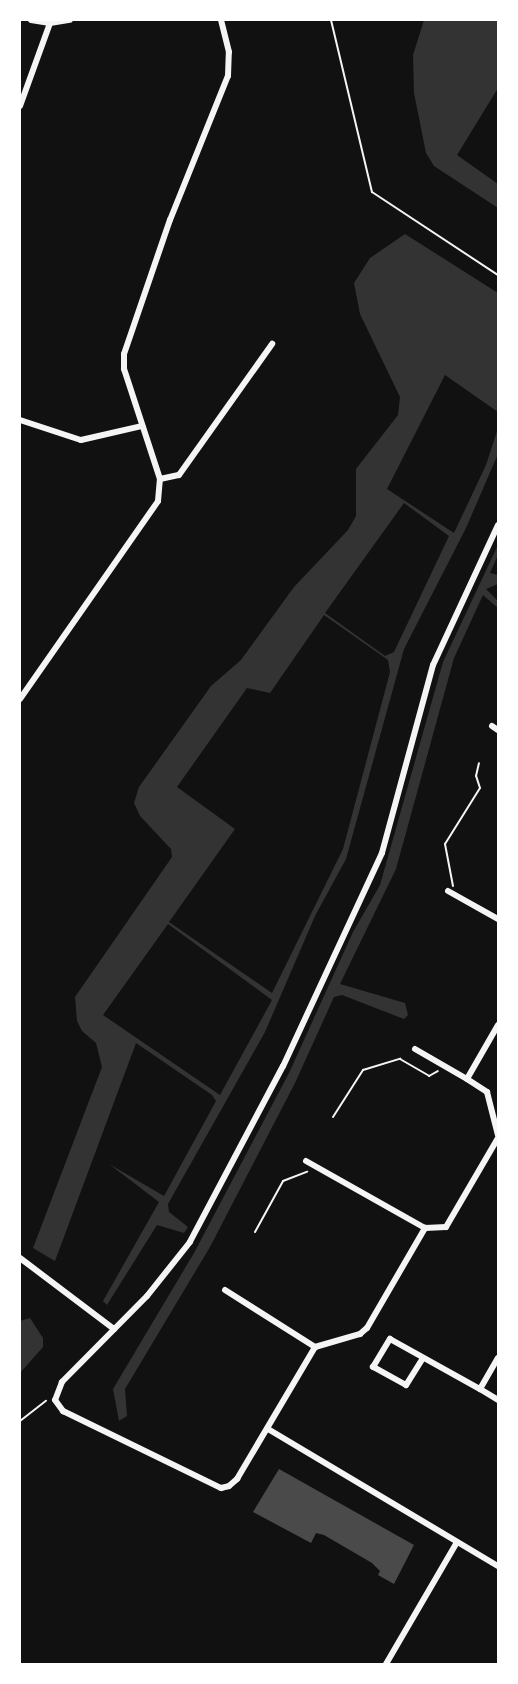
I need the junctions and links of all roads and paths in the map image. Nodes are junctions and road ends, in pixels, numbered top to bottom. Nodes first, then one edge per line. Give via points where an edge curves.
1 (31, 20) edge
2 (70, 20) edge
3 (221, 20) edge
4 (331, 20) edge
5 (50, 23) junction
6 (20, 106) edge
7 (498, 275) edge
8 (272, 344) dead end
9 (20, 420) edge
10 (142, 426) junction
11 (159, 479) junction
12 (498, 525) edge
13 (20, 699) edge
14 (492, 726) dead end
15 (498, 730) edge
16 (479, 763) dead end
17 (449, 891) joint
18 (498, 919) edge
19 (498, 1025) edge
20 (415, 1049) dead end
21 (445, 1067) junction
22 (467, 1079) junction
23 (333, 1117) dead end
24 (498, 1136) edge
25 (306, 1161) dead end
26 (319, 1168) junction
27 (425, 1228) junction
28 (255, 1232) dead end
29 (20, 1258) edge
30 (225, 1290) dead end
31 (114, 1329) junction
32 (315, 1347) junction
33 (423, 1358) junction
34 (498, 1358) edge
35 (480, 1389) junction
36 (55, 1400) junction
37 (498, 1400) edge
38 (20, 1421) edge
39 (268, 1429) junction
40 (457, 1542) junction
41 (498, 1566) edge
42 (386, 1665) edge

1 - 5 street
2 - 5 street
3 - 10 street via 230,52 228,76 126,342 124,369
4 - 7 path via 372,192
5 - 6 street
8 - 11 street via 179,475
9 - 10 street via 81,440
10 - 11 street
11 - 13 street via 158,501 148,518
12 - 31 street via 434,665 382,854 283,1066 190,1242 147,1296
14 - 15 street
16 - 17 path via 476,776 480,788 445,844 456,882
17 - 18 street
19 - 22 street
20 - 21 street
21 - 22 street
21 - 23 path via 429,1076 400,1059 363,1070
22 - 24 street via 487,1092
24 - 27 street via 446,1227
25 - 26 street
26 - 27 street
26 - 28 path via 283,1180
27 - 32 street via 367,1328 360,1334
29 - 31 street
30 - 32 street
31 - 36 street via 62,1382
32 - 39 street
33 - 33 street via 406,1386 373,1367 390,1339
33 - 35 street
34 - 35 street
35 - 37 street
36 - 38 path via 44,1402
36 - 39 street via 63,1411 221,1488 237,1479
39 - 40 street
40 - 41 street
40 - 42 street

